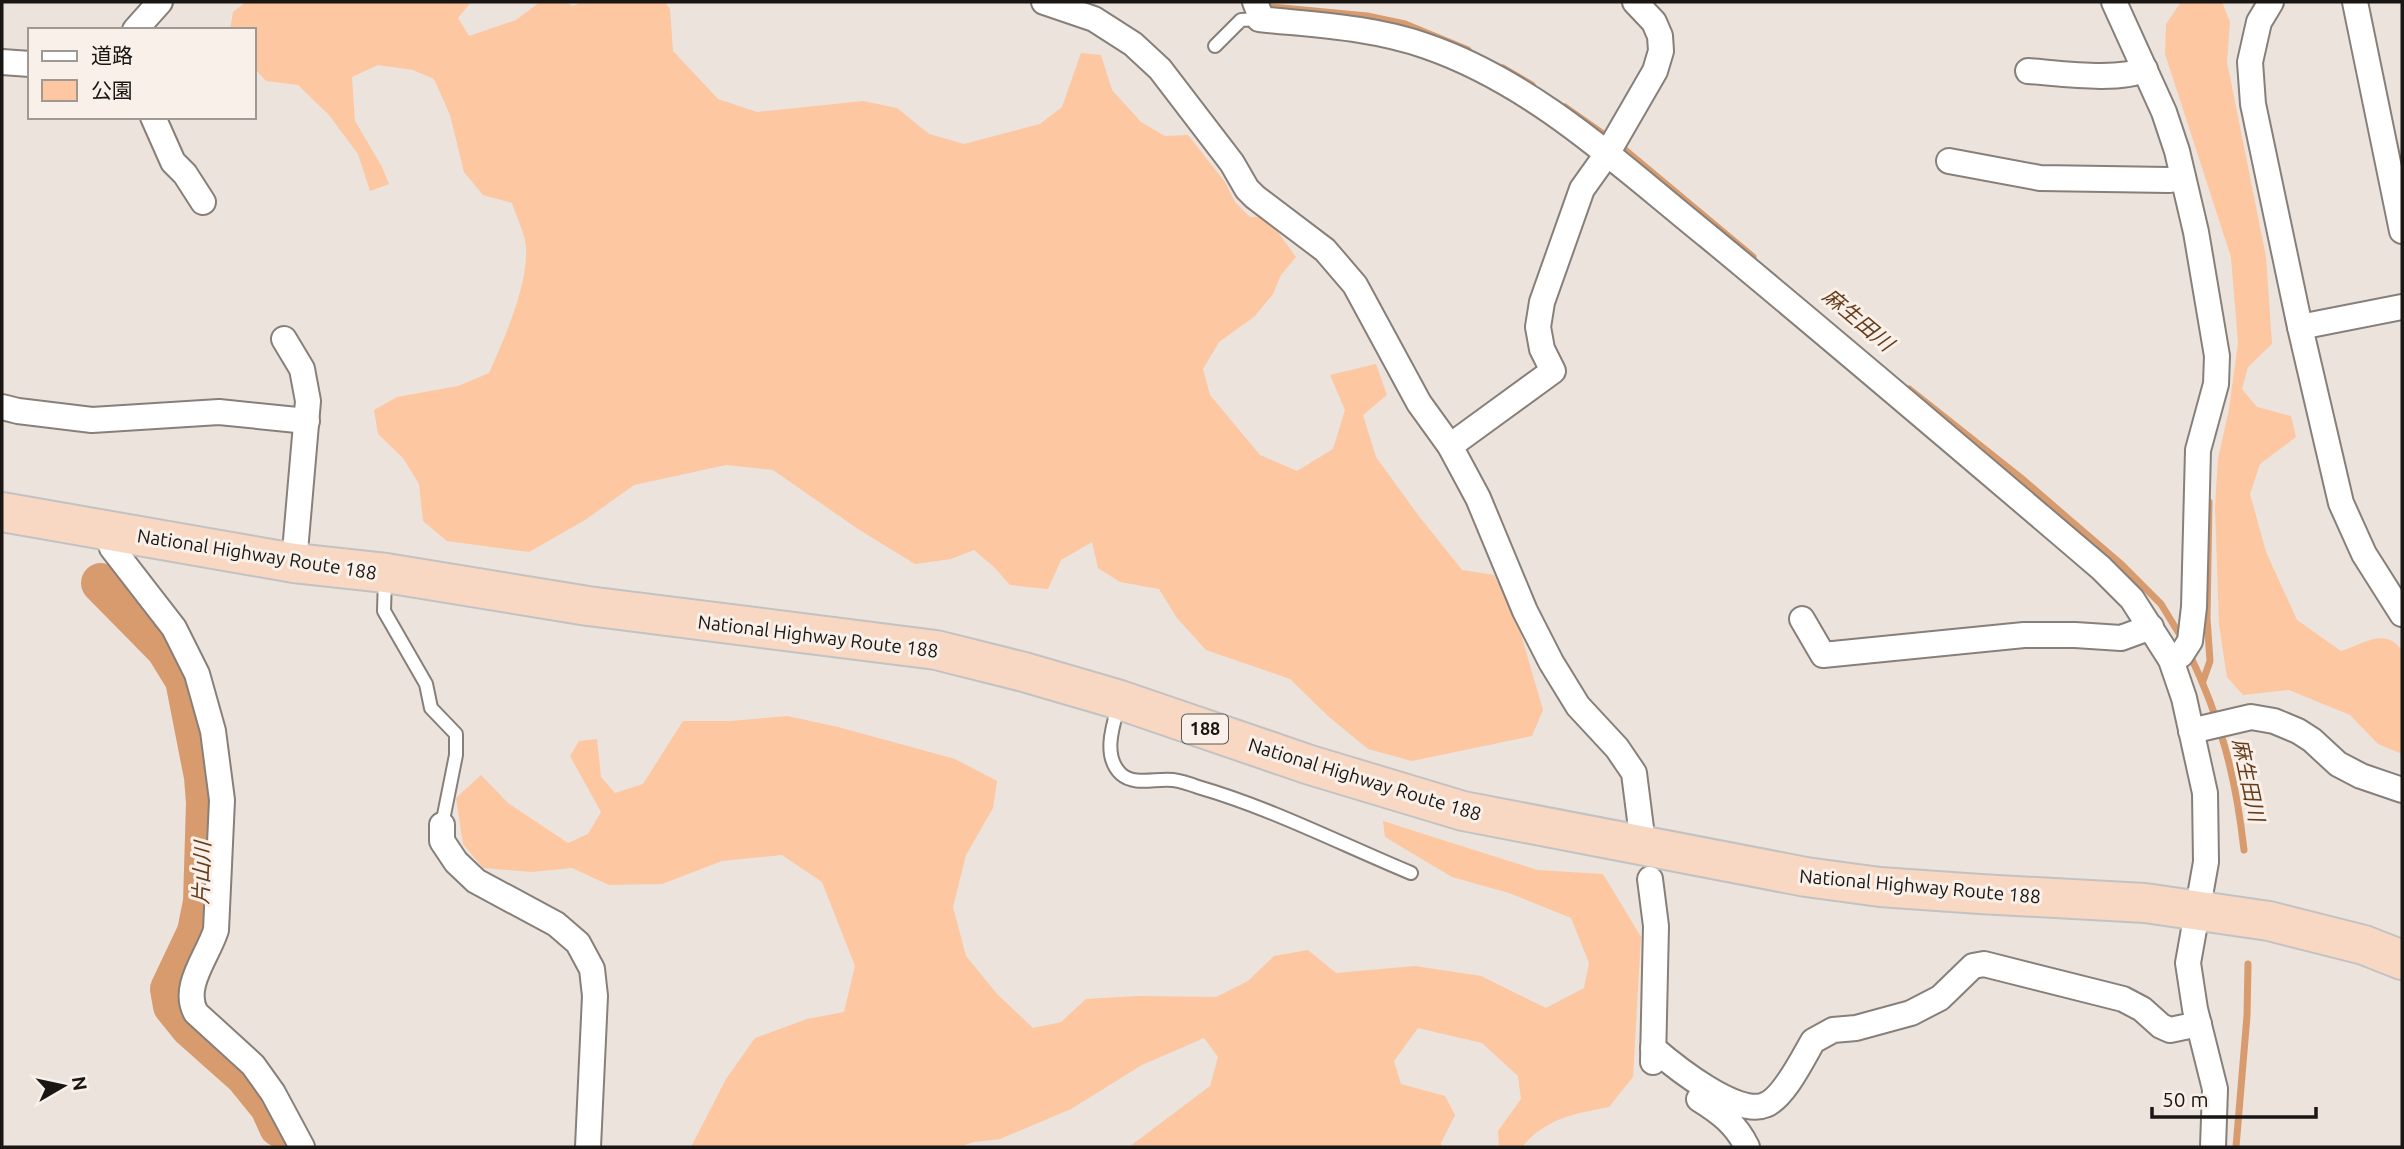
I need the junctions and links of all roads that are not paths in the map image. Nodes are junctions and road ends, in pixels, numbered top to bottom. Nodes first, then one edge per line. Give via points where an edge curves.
1 (160, 2) edge
2 (1044, 2) edge
3 (1635, 2) edge
4 (2271, 2) edge
5 (2355, 2) edge
6 (2124, 7) edge
7 (1257, 10) edge
8 (137, 28) edge
9 (1215, 46) dead end
10 (2, 62) edge
11 (28, 64) edge
12 (2145, 69) junction
13 (2028, 71) dead end
14 (154, 119) edge
15 (1607, 155) junction
16 (1949, 161) dead end
17 (2183, 178) junction
18 (203, 202) dead end
19 (2402, 230) edge
20 (2402, 307) edge
21 (2300, 327) junction
22 (285, 339) dead end
23 (2, 407) edge
24 (307, 421) junction
25 (1450, 446) junction
26 (2, 512) edge
27 (107, 531) junction
28 (294, 563) junction
29 (386, 573) junction
30 (2402, 614) edge
31 (1802, 619) dead end
32 (2151, 627) junction
33 (2171, 660) junction
34 (1119, 700) junction
35 (2191, 731) junction
36 (2402, 790) edge
37 (442, 825) joint
38 (1641, 828) dead end
39 (1411, 873) dead end
40 (1650, 879) dead end
41 (2199, 909) junction
42 (2402, 960) edge
43 (2199, 1024) junction
44 (1653, 1048) junction
45 (302, 1147) edge
46 (589, 1147) edge
47 (1746, 1147) edge
48 (2213, 1147) edge

1 - 8 street
2 - 25 street via 1094,19 1133,44 1160,69 1255,197 1325,250 1355,285 1419,403
3 - 15 street via 1654,22 1661,51 1655,71
4 - 21 street via 2259,22 2250,62 2253,104
5 - 19 street
6 - 12 street
7 - 9 lane
7 - 15 street via 1426,46 1480,69 1539,103
10 - 11 street
12 - 13 street via 2118,76
12 - 17 street via 2164,112
14 - 18 street via 173,162
15 - 25 street via 1581,189 1542,302 1538,327 1553,371
15 - 32 street via 2101,568
16 - 17 street via 2040,178
17 - 33 street via 2217,356 2216,384 2198,450 2190,641
20 - 21 street
21 - 30 street via 2342,503 2364,554
22 - 24 street via 302,369
23 - 24 street via 92,420 219,412
24 - 28 street
25 - 38 street via 1551,662 1578,706 1618,748 1634,773
26 - 27 highway, National Highway Route 188 / 188
27 - 28 highway, National Highway Route 188 / 188
27 - 45 street via 112,548 174,628 197,674 218,761 222,800 216,930 191,988 191,1004 253,1065 274,1093
28 - 29 highway, National Highway Route 188 / 188
29 - 34 highway, National Highway Route 188 / 188 via 588,606 936,650
29 - 37 lane via 384,611 426,684 431,708 456,734
31 - 32 street via 1823,655 2024,635 2121,638
32 - 33 street
33 - 35 street
34 - 39 lane via 1110,736 1112,762 1122,776 1138,782 1176,780 1229,795
34 - 41 highway, National Highway Route 188 / 188 via 1463,811 1617,842 1880,887
35 - 36 street via 2251,717 2274,721 2312,740 2338,764
35 - 41 street via 2205,793 2206,862
37 - 46 street via 442,841 456,862 476,881 556,924 578,943 592,969
40 - 44 street via 1656,926
41 - 42 highway, National Highway Route 188 / 188 via 2306,929
41 - 43 street via 2189,963
43 - 44 street via 2170,1030 2123,999 1984,964 1973,965 1940,998 1911,1013 1821,1035 1781,1092 1765,1105 1745,1107 1719,1095
43 - 48 street via 2215,1089
44 - 47 street via 1652,1062 1660,1075 1725,1115

